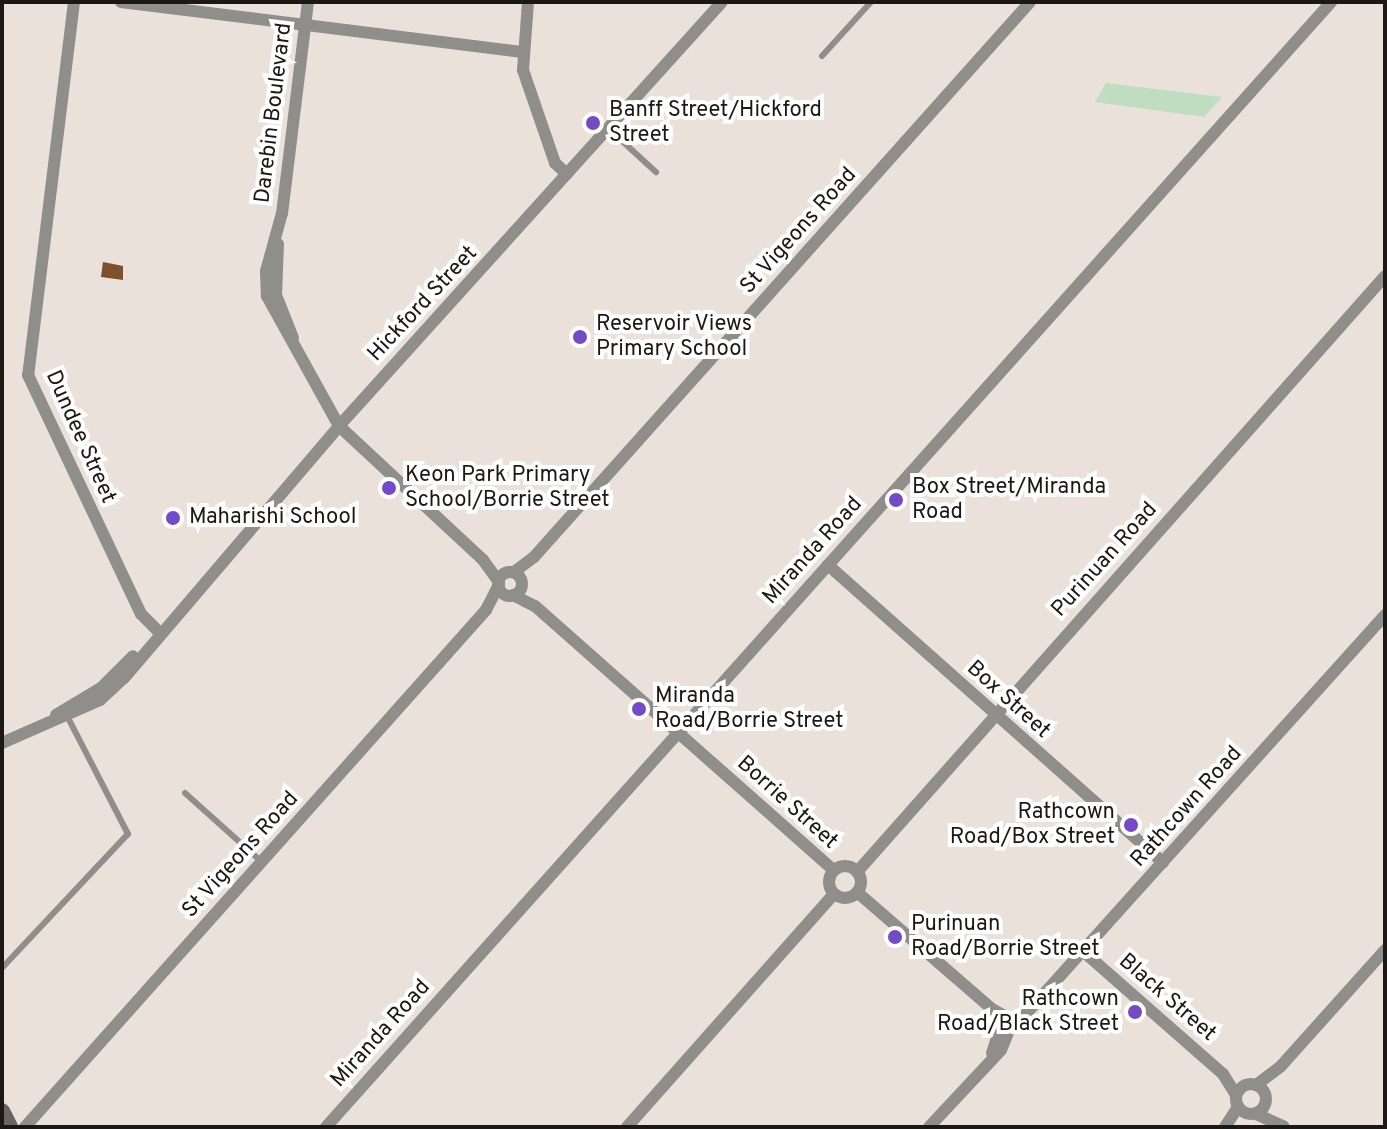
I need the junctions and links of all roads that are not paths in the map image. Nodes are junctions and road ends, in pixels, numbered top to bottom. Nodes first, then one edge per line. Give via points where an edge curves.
1 (74, 2) edge
2 (121, 2) edge
3 (308, 2) edge
4 (528, 2) edge
5 (722, 2) edge
6 (871, 2) edge
7 (1008, 2) edge
8 (1030, 2) edge
9 (1331, 2) edge
10 (1020, 13) junction
11 (305, 24) junction
12 (522, 52) junction
13 (822, 56) dead end
14 (609, 129) junction
15 (656, 172) dead end
16 (567, 174) junction
17 (1385, 276) edge
18 (339, 426) junction
19 (828, 565) junction
20 (511, 579) junction
21 (510, 595) junction
22 (535, 606) junction
23 (486, 610) junction
24 (1385, 615) edge
25 (158, 634) junction
26 (65, 713) junction
27 (994, 714) junction
28 (677, 732) junction
29 (2, 743) edge
30 (185, 793) dead end
31 (262, 862) junction
32 (1163, 862) junction
33 (833, 870) junction
34 (857, 872) junction
35 (857, 892) junction
36 (834, 894) junction
37 (1385, 950) edge
38 (1084, 952) junction
39 (2, 968) edge
40 (1009, 1017) junction
41 (1281, 1066) junction
42 (1223, 1074) junction
43 (1252, 1084) junction
44 (1266, 1099) junction
45 (1244, 1108) junction
46 (2, 1111) edge
47 (10, 1127) edge
48 (25, 1127) edge
49 (326, 1127) edge
50 (627, 1127) edge
51 (929, 1127) edge
52 (1227, 1127) edge
53 (1283, 1127) edge

1 - 25 street, Dundee Street via 28,375 141,614
2 - 11 street
3 - 11 street, Darebin Boulevard
4 - 12 street
5 - 14 street, Hickford Street
6 - 13 lane
7 - 10 street
8 - 10 street, St Vigeons Road
9 - 19 street, Miranda Road
10 - 20 street, St Vigeons Road
11 - 12 street
11 - 18 street, Darebin Boulevard via 278,229 276,295 298,353
12 - 16 street via 523,70 555,163
14 - 15 lane
14 - 16 street, Hickford Street
16 - 18 street, Hickford Street
17 - 27 street, Purinuan Road
18 - 20 street, Borrie Street via 483,560
18 - 25 street, Hickford Street
19 - 27 street, Box Street
19 - 28 street, Miranda Road
20 - 21 street, St Vigeons Road
20 - 21 street
20 - 22 street, Borrie Street
20 - 23 street, St Vigeons Road
21 - 22 street, Borrie Street
21 - 23 street, St Vigeons Road
22 - 28 street, Borrie Street
23 - 31 street, St Vigeons Road
24 - 32 street, Rathcown Road
25 - 26 street, Hickford Street via 110,693
26 - 29 street, Hickford Street
26 - 39 lane via 128,834
27 - 32 street, Box Street
27 - 34 street, Purinuan Road
28 - 33 street, Borrie Street
28 - 49 street, Miranda Road
30 - 31 lane
31 - 48 street, St Vigeons Road
32 - 38 street, Rathcown Road
33 - 34 street via 844,866
33 - 36 street via 829,882
34 - 35 street
35 - 36 street via 844,898
35 - 40 street
36 - 50 street
37 - 41 street
38 - 40 street, Rathcown Road via 1030,1012
38 - 42 street, Black Street
40 - 51 street via 986,1063
41 - 43 street
41 - 44 street
42 - 43 street, Black Street
42 - 45 street, Black Street
43 - 44 street
43 - 45 street
44 - 45 street
44 - 53 street
45 - 52 street
45 - 53 street
46 - 47 main road

